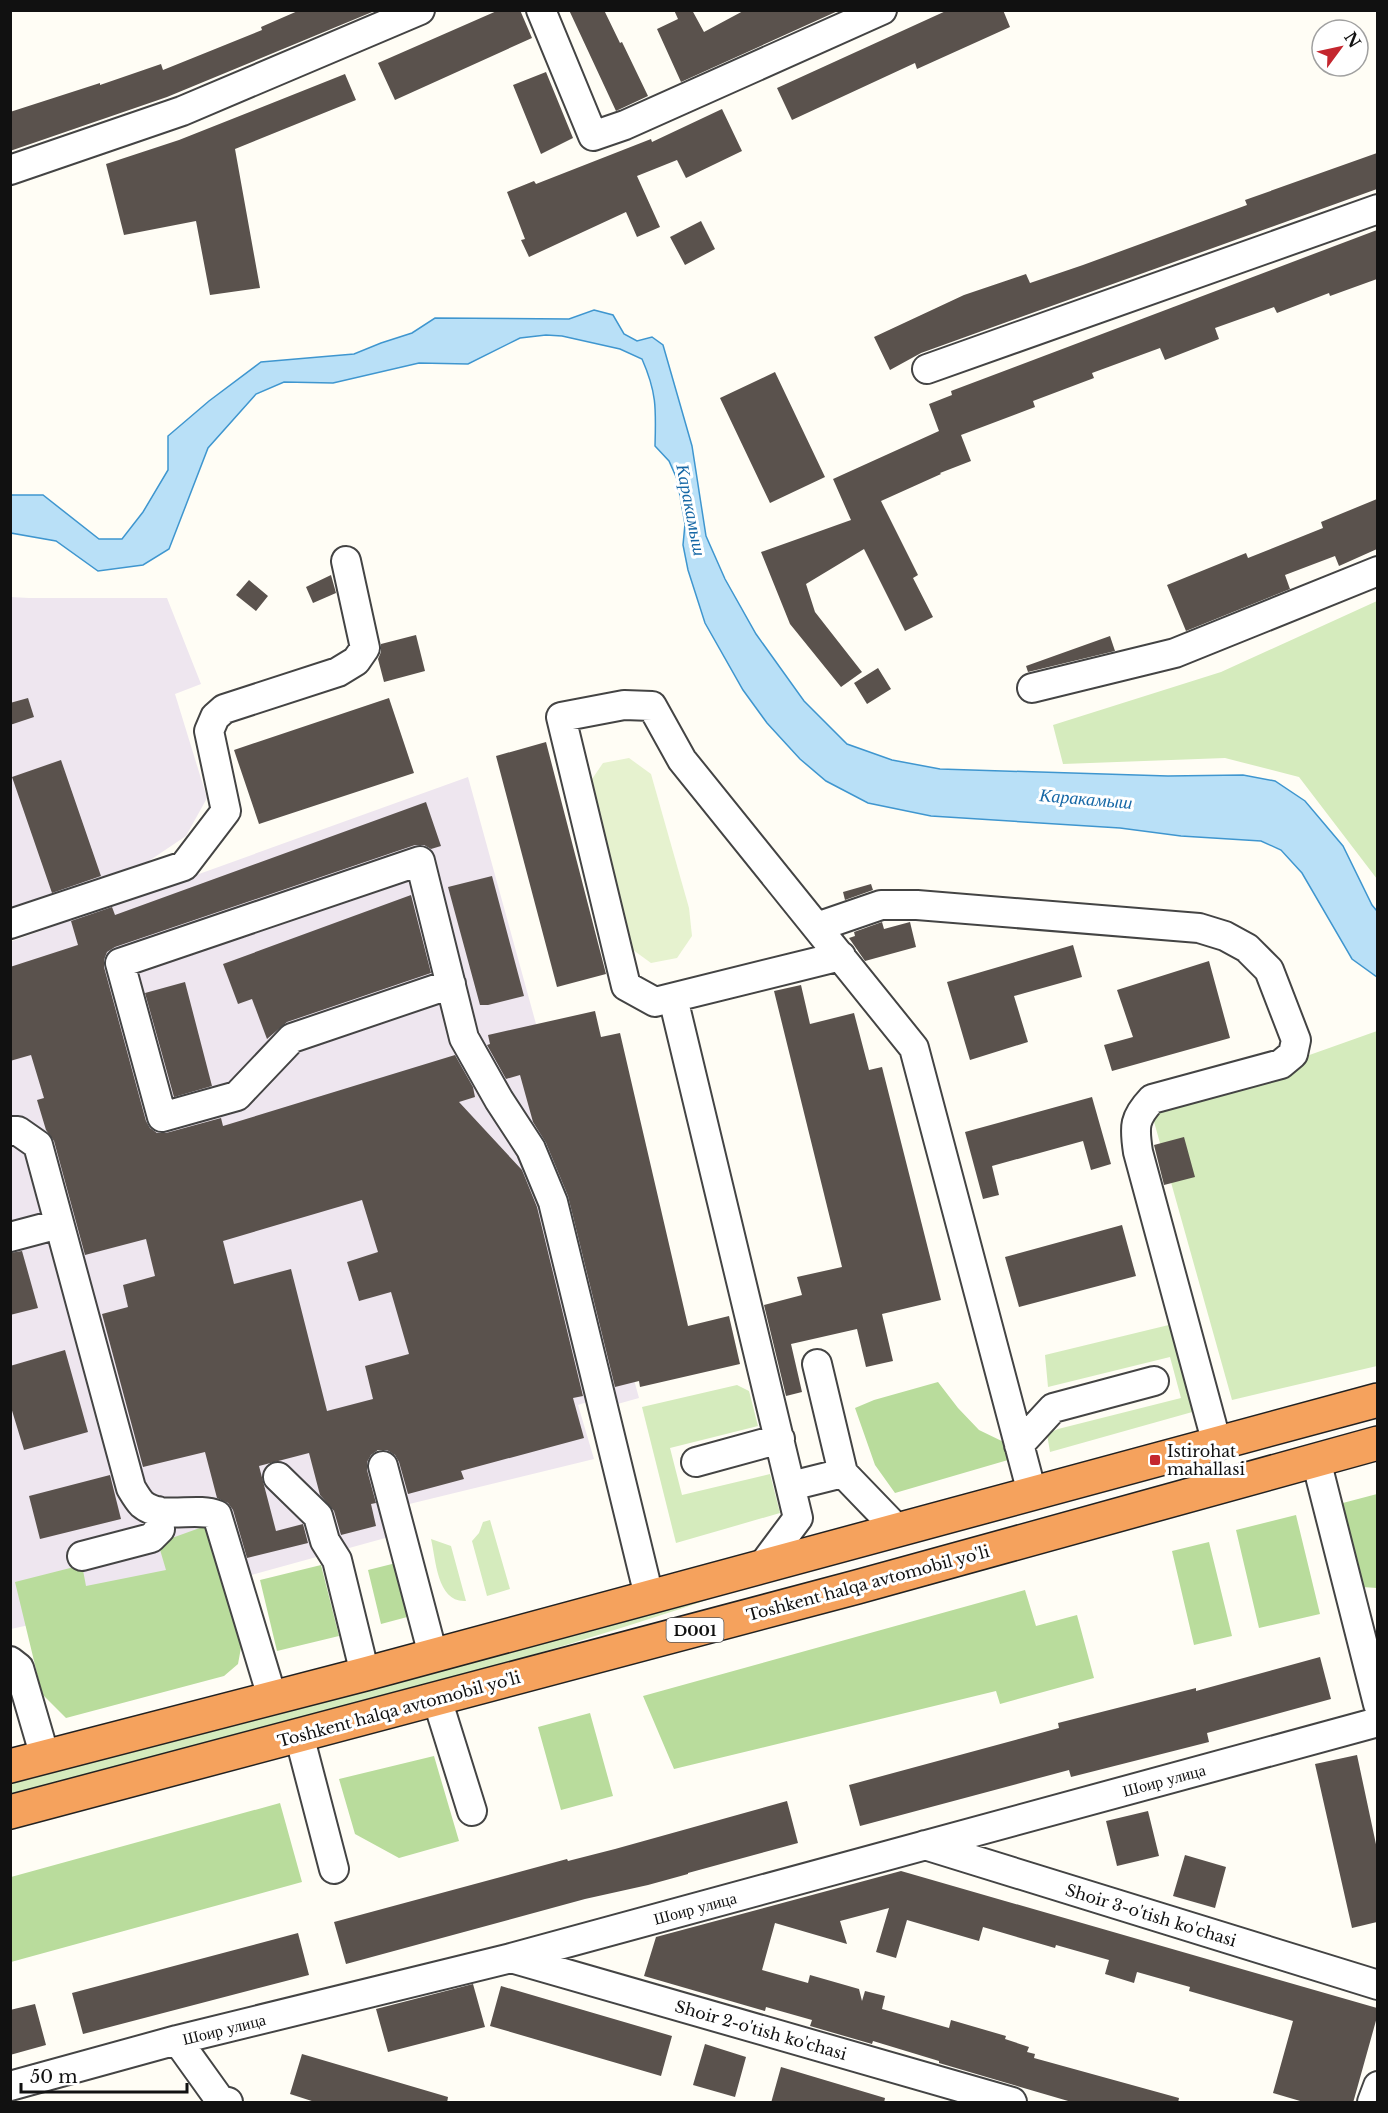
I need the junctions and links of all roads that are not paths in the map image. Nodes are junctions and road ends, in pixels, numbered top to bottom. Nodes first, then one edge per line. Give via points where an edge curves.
1 (420, 10) edge
2 (541, 10) edge
3 (882, 10) edge
4 (10, 170) edge
5 (1377, 209) edge
6 (927, 369) dead end
7 (346, 561) dead end
8 (1377, 571) edge
9 (1032, 688) dead end
10 (10, 924) edge
11 (817, 927) junction
12 (841, 956) junction
13 (451, 984) junction
14 (673, 998) junction
15 (10, 1131) edge
16 (59, 1224) junction
17 (10, 1237) edge
18 (817, 1364) dead end
19 (1154, 1381) dead end
20 (1377, 1400) edge
21 (780, 1439) junction
22 (1377, 1443) edge
23 (1217, 1444) junction
24 (1019, 1445) junction
25 (1316, 1460) junction
26 (696, 1462) dead end
27 (383, 1466) dead end
28 (843, 1473) junction
29 (278, 1476) dead end
30 (791, 1486) junction
31 (1032, 1493) junction
32 (158, 1511) junction
33 (897, 1529) junction
34 (844, 1543) junction
35 (82, 1556) dead end
36 (763, 1565) junction
37 (857, 1587) junction
38 (649, 1596) junction
39 (433, 1655) junction
40 (10, 1661) edge
41 (366, 1674) junction
42 (272, 1697) junction
43 (437, 1698) junction
44 (1377, 1704) edge
45 (1377, 1722) edge
46 (299, 1735) junction
47 (45, 1757) junction
48 (10, 1766) edge
49 (472, 1811) dead end
50 (10, 1812) edge
51 (925, 1845) junction
52 (334, 1869) dead end
53 (511, 1958) junction
54 (1377, 1985) edge
55 (177, 2040) junction
56 (10, 2086) edge
57 (1377, 2086) edge
58 (228, 2103) edge
59 (1012, 2103) edge
60 (1372, 2103) edge

1 - 4 street via 182,111
2 - 3 street via 592,136 626,125
5 - 6 street
7 - 10 street via 365,648 356,661 338,672 224,709 215,717 209,731 226,811 184,866
8 - 9 street via 1175,653
11 - 12 street
11 - 14 street via 682,760 652,706 624,705 561,717 626,986 655,1002
11 - 23 street via 881,905 917,905 1199,928 1247,948 1269,970 1296,1040 1293,1054 1281,1064 1152,1099 1139,1113 1134,1129
12 - 14 street
12 - 24 street via 914,1048
13 - 13 street via 420,861 120,963 162,1118 237,1096 292,1038
13 - 38 street via 464,1038 531,1149 553,1202
14 - 21 street
15 - 16 street via 18,1131 38,1145
16 - 17 street
16 - 32 street via 131,1488 142,1504
18 - 28 street
19 - 24 street via 1053,1408
20 - 23 highway
21 - 26 street
21 - 30 street
22 - 25 highway, Toshkent halqa avtomobil yo'li / D001
23 - 31 highway
24 - 31 street
25 - 37 highway, Toshkent halqa avtomobil yo'li / D001
25 - 44 street
27 - 39 street
28 - 30 street
28 - 33 street
29 - 41 street via 318,1516 325,1541 337,1560
30 - 36 street via 798,1518
31 - 33 highway
32 - 35 street via 160,1529 151,1538
32 - 42 street via 208,1511 217,1515
33 - 34 highway
34 - 36 highway
34 - 37 highway
36 - 38 highway
37 - 43 highway, Toshkent halqa avtomobil yo'li / D001
38 - 39 highway
39 - 41 highway
40 - 47 street via 19,1668
41 - 42 highway
42 - 47 highway
43 - 46 highway, Toshkent halqa avtomobil yo'li / D001
43 - 49 street
45 - 51 street, Шоир улица
46 - 50 highway, Toshkent halqa avtomobil yo'li / D001
46 - 52 street
47 - 48 highway
51 - 53 street, Шоир улица
51 - 54 street, Shoir 3-o'tish ko'chasi
53 - 55 street, Шоир улица
53 - 59 street, Shoir 2-o'tish ko'chasi
55 - 56 street, Шоир улица
55 - 58 street via 220,2100
57 - 60 street

